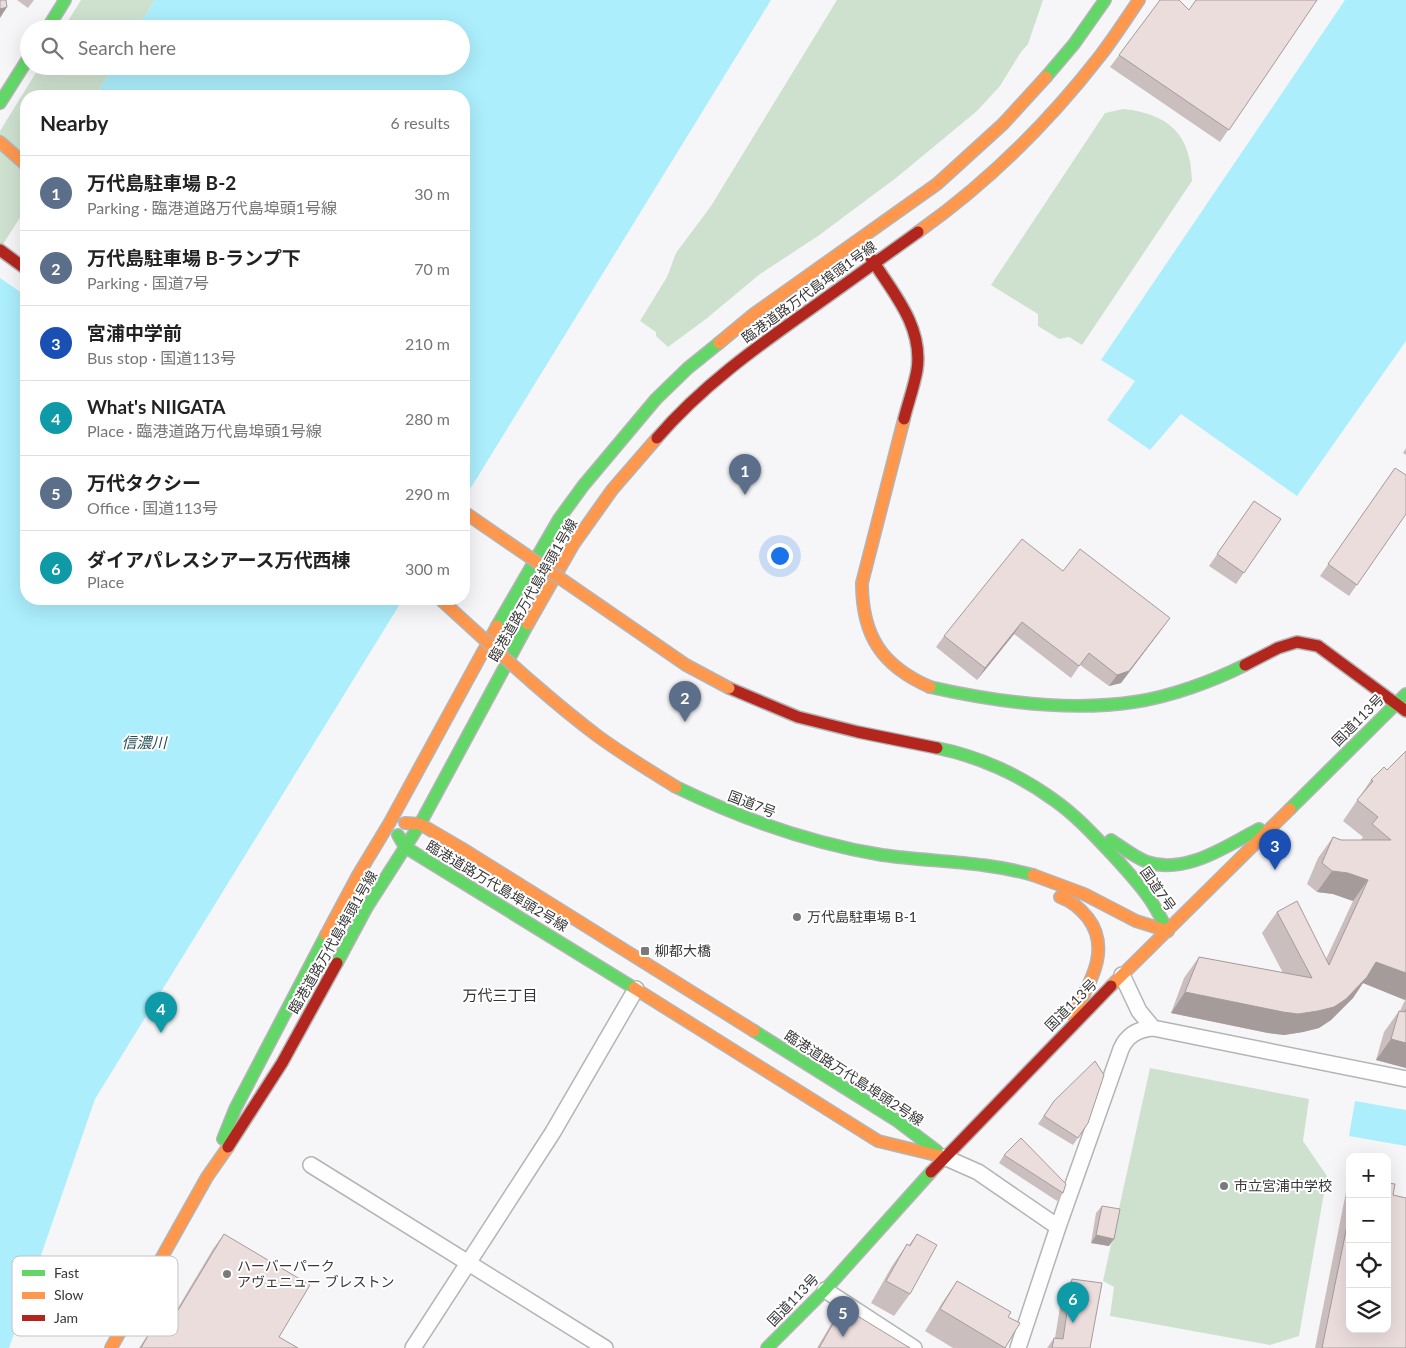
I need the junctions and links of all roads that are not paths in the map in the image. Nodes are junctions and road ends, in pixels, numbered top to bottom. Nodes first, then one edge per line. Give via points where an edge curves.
1 (65, 0) edge
2 (1105, 0) edge
3 (1139, 0) edge
4 (52, 20) edge
5 (20, 71) edge
6 (0, 103) edge
7 (0, 142) edge
8 (20, 160) edge
9 (858, 239) junction
10 (0, 250) edge
11 (874, 264) junction
12 (20, 265) edge
13 (470, 516) edge
14 (447, 605) edge
15 (1406, 694) edge
16 (1396, 703) junction
17 (1406, 711) edge
18 (1055, 800) junction
19 (1283, 816) junction
20 (390, 822) junction
21 (420, 824) junction
22 (405, 847) junction
23 (1016, 870) junction
24 (1037, 890) dead end
25 (1053, 895) dead end
26 (1168, 931) junction
27 (1122, 976) junction
28 (636, 989) junction
29 (1152, 1028) junction
30 (1065, 1032) junction
31 (1406, 1079) edge
32 (944, 1157) junction
33 (311, 1165) dead end
34 (207, 1177) junction
35 (1058, 1227) junction
36 (163, 1256) edge
37 (468, 1264) junction
38 (825, 1290) junction
39 (118, 1336) edge
40 (111, 1348) edge
41 (412, 1348) edge
42 (605, 1348) edge
43 (768, 1348) edge
44 (914, 1348) edge
45 (1018, 1348) edge

1 - 4 main road
2 - 9 main road, 臨港道路万代島埠頭1号線 via 1074,44 1003,124 937,184
3 - 11 main road, 臨港道路万代島埠頭1号線 via 1101,55 1022,146 948,210
5 - 6 main road
7 - 8 main road
9 - 11 main road
9 - 20 main road, 臨港道路万代島埠頭1号線 via 747,320 688,368 656,398 607,455 559,519 511,599
10 - 12 main road
11 - 16 main road via 907,316 918,354 917,370 862,583 862,605 870,633 892,665 929,687 965,695 1044,705 1112,704 1196,686 1297,642 1318,646
11 - 21 main road, 臨港道路万代島埠頭1号線 via 726,371 678,414 629,469 574,545
13 - 18 main road, 国道7号, bridge via 686,665 729,688 798,717 953,751 1022,779
14 - 23 main road, 国道7号, bridge via 589,730 676,787 724,810 780,831 836,846 884,855
15 - 16 main road, 国道113号
16 - 17 main road
16 - 19 main road, 国道113号
18 - 19 main road via 1108,838 1152,864 1167,865 1198,859
18 - 26 main road, 国道7号 via 1086,827 1124,868 1150,899
19 - 26 main road, 国道113号
20 - 21 main road, 臨港道路万代島埠頭2号線
20 - 22 main road, 臨港道路万代島埠頭2号線
20 - 34 main road, 臨港道路万代島埠頭1号線 via 340,909 235,1109
21 - 22 main road, 臨港道路万代島埠頭1号線
21 - 32 main road, 臨港道路万代島埠頭2号線 via 888,1115
22 - 28 main road, 臨港道路万代島埠頭2号線
22 - 34 main road, 臨港道路万代島埠頭1号線 via 367,907 282,1063
23 - 24 main road
23 - 26 main road, 国道7号
25 - 30 main road via 1068,900 1091,920 1100,942 1095,967
26 - 27 main road, 国道113号
27 - 29 street via 1139,1011
27 - 30 main road, 国道113号
28 - 32 main road, 臨港道路万代島埠頭2号線 via 878,1141
28 - 37 street via 553,1132
29 - 31 street
29 - 35 street via 1139,1030 1124,1043
30 - 32 main road, 国道113号
32 - 35 street via 978,1172
32 - 38 main road, 国道113号
33 - 37 street
34 - 36 main road, 臨港道路万代島埠頭1号線
35 - 45 street
37 - 41 street
37 - 42 street
38 - 43 main road, 国道113号
38 - 44 street
39 - 40 main road, 臨港道路万代島埠頭1号線

